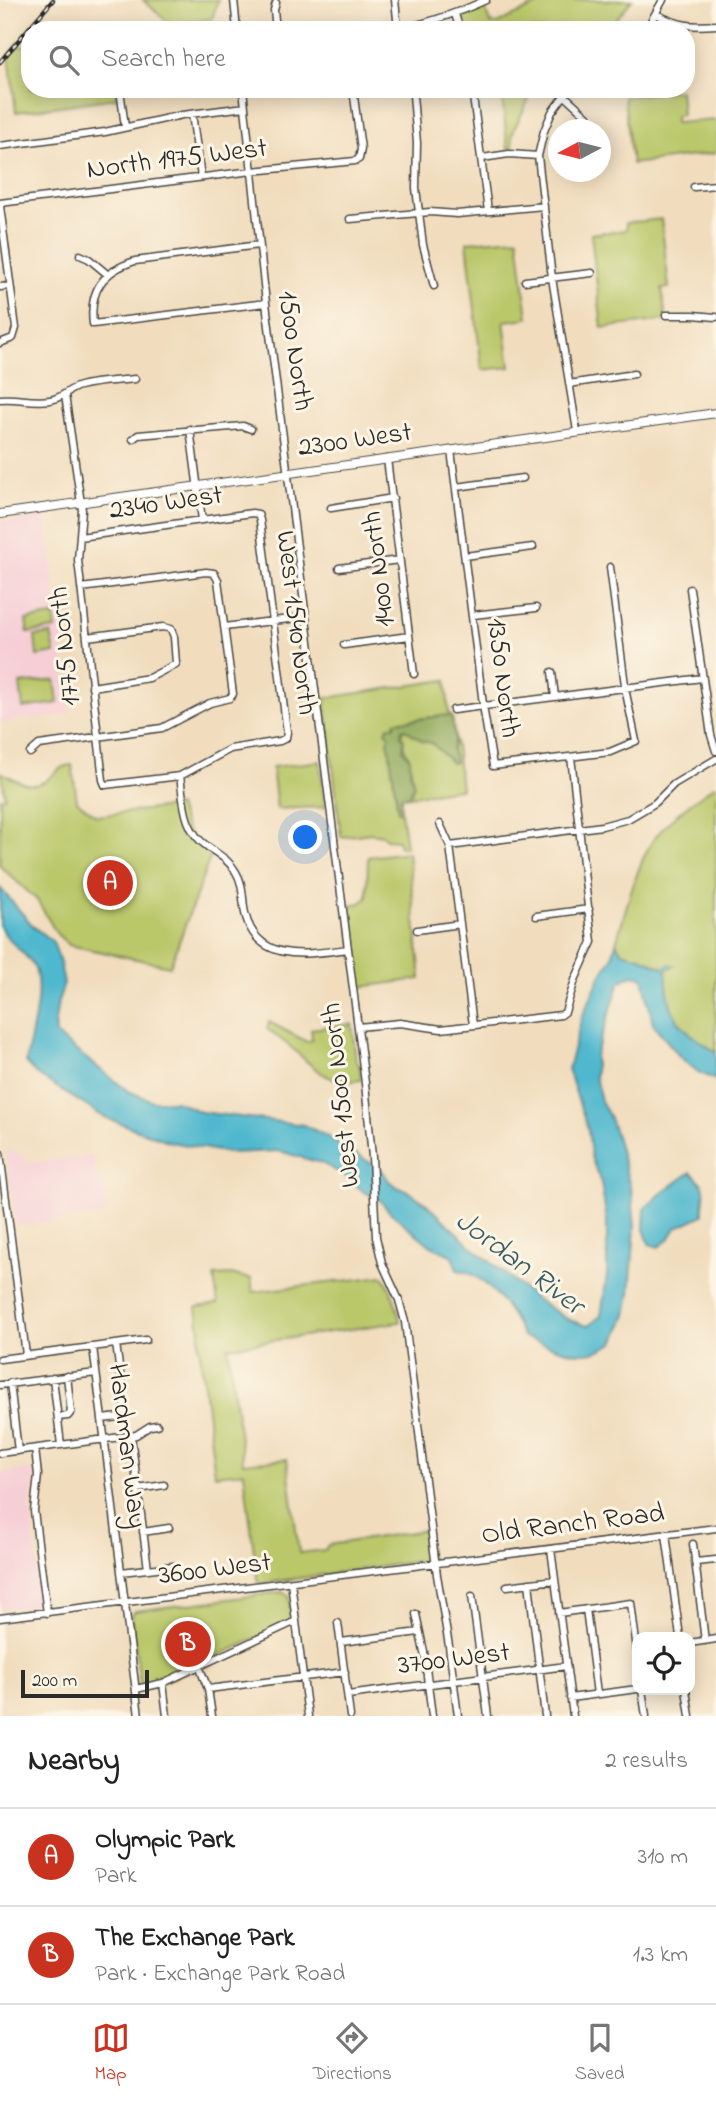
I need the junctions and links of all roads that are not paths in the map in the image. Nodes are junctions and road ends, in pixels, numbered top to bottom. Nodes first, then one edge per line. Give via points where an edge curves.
1 (233, 0) edge
2 (395, 0) edge
3 (486, 0) edge
4 (663, 0) edge
5 (276, 3) dead end
6 (455, 14) junction
7 (656, 14) junction
8 (236, 21) edge
9 (275, 21) edge
10 (395, 21) edge
11 (432, 21) edge
12 (457, 21) edge
13 (652, 21) edge
14 (671, 21) edge
15 (716, 25) edge
16 (695, 27) edge
17 (121, 98) edge
18 (244, 98) edge
19 (354, 98) edge
20 (412, 98) edge
21 (473, 98) edge
22 (562, 98) edge
23 (567, 98) edge
24 (245, 107) junction
25 (192, 114) junction
26 (589, 119) edge
27 (125, 127) junction
28 (0, 145) edge
29 (538, 156) junction
30 (482, 158) junction
31 (252, 171) junction
32 (201, 177) junction
33 (716, 185) edge
34 (694, 187) dead end
35 (0, 204) edge
36 (544, 206) junction
37 (488, 211) junction
38 (419, 212) junction
39 (350, 219) dead end
40 (2, 231) edge
41 (259, 245) junction
42 (80, 256) dead end
43 (592, 273) dead end
44 (107, 274) junction
45 (552, 278) junction
46 (525, 281) dead end
47 (10, 286) junction
48 (433, 286) dead end
49 (0, 287) edge
50 (266, 303) junction
51 (666, 315) dead end
52 (716, 317) edge
53 (0, 343) edge
54 (634, 374) dead end
55 (135, 379) dead end
56 (569, 384) junction
57 (65, 395) junction
58 (0, 399) edge
59 (716, 413) edge
60 (190, 429) junction
61 (251, 429) dead end
62 (577, 431) junction
63 (132, 439) dead end
64 (451, 450) junction
65 (387, 459) junction
66 (289, 473) junction
67 (523, 478) dead end
68 (197, 486) junction
69 (456, 487) junction
70 (393, 498) junction
71 (81, 503) junction
72 (331, 508) dead end
73 (0, 514) edge
74 (258, 514) joint
75 (202, 520) junction
76 (80, 537) junction
77 (533, 547) dead end
78 (465, 555) junction
79 (399, 560) junction
80 (610, 567) dead end
81 (338, 568) dead end
82 (81, 588) junction
83 (690, 589) dead end
84 (536, 608) dead end
85 (473, 615) junction
86 (306, 617) junction
87 (273, 621) junction
88 (224, 627) junction
89 (409, 636) junction
90 (87, 637) junction
91 (344, 645) dead end
92 (552, 672) dead end
93 (414, 674) dead end
94 (702, 678) junction
95 (92, 687) junction
96 (625, 688) junction
97 (555, 697) junction
98 (484, 706) junction
99 (453, 710) dead end
100 (97, 737) junction
101 (716, 751) edge
102 (30, 753) dead end
103 (571, 757) junction
104 (716, 760) edge
105 (180, 776) junction
106 (440, 824) dead end
107 (580, 829) junction
108 (450, 846) junction
109 (589, 909) junction
110 (536, 916) dead end
111 (460, 924) junction
112 (417, 930) dead end
113 (348, 949) junction
114 (473, 1025) junction
115 (358, 1027) junction
116 (0, 1153) edge
117 (146, 1340) dead end
118 (117, 1344) junction
119 (93, 1347) junction
120 (26, 1355) junction
121 (0, 1359) edge
122 (96, 1373) junction
123 (67, 1376) junction
124 (53, 1378) junction
125 (10, 1383) junction
126 (0, 1385) edge
127 (58, 1417) junction
128 (102, 1419) junction
129 (157, 1425) dead end
130 (131, 1436) junction
131 (104, 1440) junction
132 (61, 1445) junction
133 (35, 1448) junction
134 (18, 1451) junction
135 (0, 1453) edge
136 (164, 1486) dead end
137 (138, 1489) junction
138 (169, 1528) dead end
139 (716, 1528) edge
140 (144, 1532) junction
141 (666, 1534) junction
142 (693, 1544) dead end
143 (551, 1549) junction
144 (716, 1560) edge
145 (695, 1562) junction
146 (436, 1564) junction
147 (174, 1566) dead end
148 (148, 1569) junction
149 (121, 1572) junction
150 (555, 1580) junction
151 (290, 1582) junction
152 (529, 1583) junction
153 (507, 1586) dead end
154 (472, 1596) dead end
155 (125, 1603) junction
156 (586, 1609) junction
157 (559, 1613) junction
158 (47, 1614) junction
159 (416, 1614) dead end
160 (0, 1618) edge
161 (296, 1621) junction
162 (338, 1623) dead end
163 (419, 1632) junction
164 (635, 1632) edge
165 (679, 1632) edge
166 (716, 1639) edge
167 (705, 1641) junction
168 (341, 1642) junction
169 (695, 1642) edge
170 (199, 1666) junction
171 (566, 1666) junction
172 (539, 1670) junction
173 (345, 1671) junction
174 (303, 1677) junction
175 (482, 1677) junction
176 (454, 1681) junction
177 (163, 1683) junction
178 (428, 1684) junction
179 (136, 1689) junction
180 (208, 1689) junction
181 (632, 1690) edge
182 (597, 1694) junction
183 (348, 1695) junction
184 (641, 1695) edge
185 (687, 1695) edge
186 (570, 1698) junction
187 (139, 1716) edge
188 (167, 1716) edge
189 (212, 1716) edge
190 (308, 1716) edge
191 (350, 1716) edge
192 (432, 1716) edge
193 (458, 1716) edge
194 (488, 1716) edge
195 (545, 1716) edge
196 (573, 1716) edge
197 (646, 1716) edge
198 (690, 1716) edge

1 - 8 street
2 - 10 street
3 - 6 street
4 - 7 street
5 - 9 street
6 - 11 street
6 - 12 street
7 - 13 street
7 - 14 street
15 - 16 street
17 - 27 street
18 - 24 street, 1500 North
19 - 31 street, North 1975 West via 361,149 355,162
20 - 38 street
21 - 30 street
22 - 29 street via 544,131
23 - 26 street
24 - 25 street
24 - 31 street, 1500 North
25 - 27 street
25 - 32 street
27 - 28 street
29 - 30 street
29 - 36 street
30 - 37 street
31 - 32 street, North 1975 West
31 - 41 street, 1500 North
32 - 35 street, North 1975 West
33 - 34 street
35 - 40 street
36 - 37 street
36 - 45 street
37 - 38 street
38 - 39 street
38 - 48 street
40 - 47 street
41 - 44 street via 135,261
41 - 50 street, 1500 North
42 - 44 street
43 - 45 street
44 - 50 street via 93,300 93,324
45 - 46 street
45 - 56 street
47 - 49 street
47 - 53 street via 16,328 13,338
50 - 66 street, 1500 North
51 - 52 street
54 - 56 street
55 - 57 street via 79,386
56 - 62 street
57 - 58 street via 32,402
57 - 71 street, 1775 North
59 - 62 main road, 2300 West
60 - 61 street
60 - 63 street
60 - 68 street
62 - 64 main road, 2300 West
64 - 65 main road, 2300 West
64 - 69 street, 1350 North
65 - 66 main road, 2300 West
65 - 70 street, 1400 North
66 - 68 main road, 2300 West
66 - 86 street, 1500 North
67 - 69 street
68 - 71 main road, 2300 West
68 - 75 street
69 - 78 street, 1350 North
70 - 72 street
70 - 79 street, 1400 North
71 - 73 main road, 2300 West
71 - 76 street, 1775 North
74 - 75 street, 2340 West
74 - 87 street, West 1540 North
75 - 76 street, 2340 West
76 - 82 street, 1775 North
77 - 78 street
78 - 85 street, 1350 North
79 - 81 street
79 - 89 street, 1400 North
80 - 96 street
82 - 88 street via 214,573
82 - 90 street, 1775 North
83 - 94 street
84 - 85 street
85 - 98 street, 1350 North
86 - 87 street
86 - 113 street, West 1500 North
87 - 88 street
87 - 105 street, West 1540 North via 286,738 230,750
88 - 100 street via 230,698 162,728
89 - 91 street
89 - 93 street, 1400 North
90 - 95 street, 1775 North
90 - 95 street via 171,629 176,664 149,678
92 - 97 street
94 - 96 street
94 - 101 street
95 - 100 street, 1775 North
96 - 97 street
96 - 103 street, 1350 North via 636,741 610,752
97 - 98 street
98 - 99 street
98 - 103 street, 1350 North via 493,766
100 - 102 street via 38,745
100 - 105 street, 1775 North via 105,785
103 - 107 street
104 - 107 street via 674,784 636,815
105 - 113 street via 187,822 201,842 237,874 247,922 259,939 274,950 292,954
106 - 108 street
107 - 108 street
107 - 109 street
108 - 111 street
109 - 110 street
109 - 114 street via 591,948 565,1012
111 - 112 street
111 - 114 street
113 - 115 street, West 1500 North
114 - 115 street
115 - 146 street, West 1500 North via 379,1252 405,1322
116 - 120 street
117 - 118 street
118 - 119 street
118 - 128 street via 124,1413
119 - 120 street
119 - 122 street, Hardman Way
120 - 121 street
122 - 123 street
122 - 128 street, Hardman Way
123 - 124 street
123 - 127 street via 71,1412
124 - 125 street
124 - 127 street
125 - 126 street
125 - 134 street
127 - 132 street
128 - 131 street, Hardman Way
129 - 130 street
130 - 131 street
130 - 137 street
131 - 132 street
131 - 149 street, Hardman Way
132 - 133 street
133 - 134 street
133 - 158 street via 34,1511
134 - 135 street
136 - 137 street
137 - 140 street
138 - 140 street
139 - 141 street, Old Ranch Road
140 - 148 street
141 - 143 street, Old Ranch Road
141 - 165 street
142 - 145 street
143 - 146 street, Old Ranch Road
143 - 150 street
144 - 145 street
145 - 167 street
146 - 151 street, 3600 West
146 - 176 street
147 - 148 street
148 - 149 street
149 - 155 street, Hardman Way
150 - 152 street
150 - 157 street
151 - 155 street, 3600 West
151 - 161 street
152 - 153 street
152 - 172 street
154 - 175 street
155 - 158 street, 3600 West
155 - 179 street, Hardman Way
156 - 157 street
156 - 164 street via 631,1603
156 - 182 street
157 - 171 street
158 - 160 street, 3600 West
159 - 163 street
161 - 170 street
161 - 174 street
162 - 168 street
163 - 168 street
163 - 178 street
166 - 167 street
167 - 169 street
168 - 173 street
170 - 177 street
170 - 180 street
171 - 172 street, 3700 West
171 - 186 street
172 - 175 street, 3700 West
172 - 195 street
173 - 174 street
173 - 183 street
174 - 180 street
174 - 190 street
175 - 176 street, 3700 West
175 - 194 street
176 - 178 street, 3700 West
176 - 193 street
177 - 179 street
177 - 188 street
178 - 183 street, 3700 West
178 - 192 street
179 - 187 street, Hardman Way
180 - 189 street
181 - 182 street
182 - 186 street
183 - 191 street
184 - 197 street
185 - 198 street
186 - 196 street

